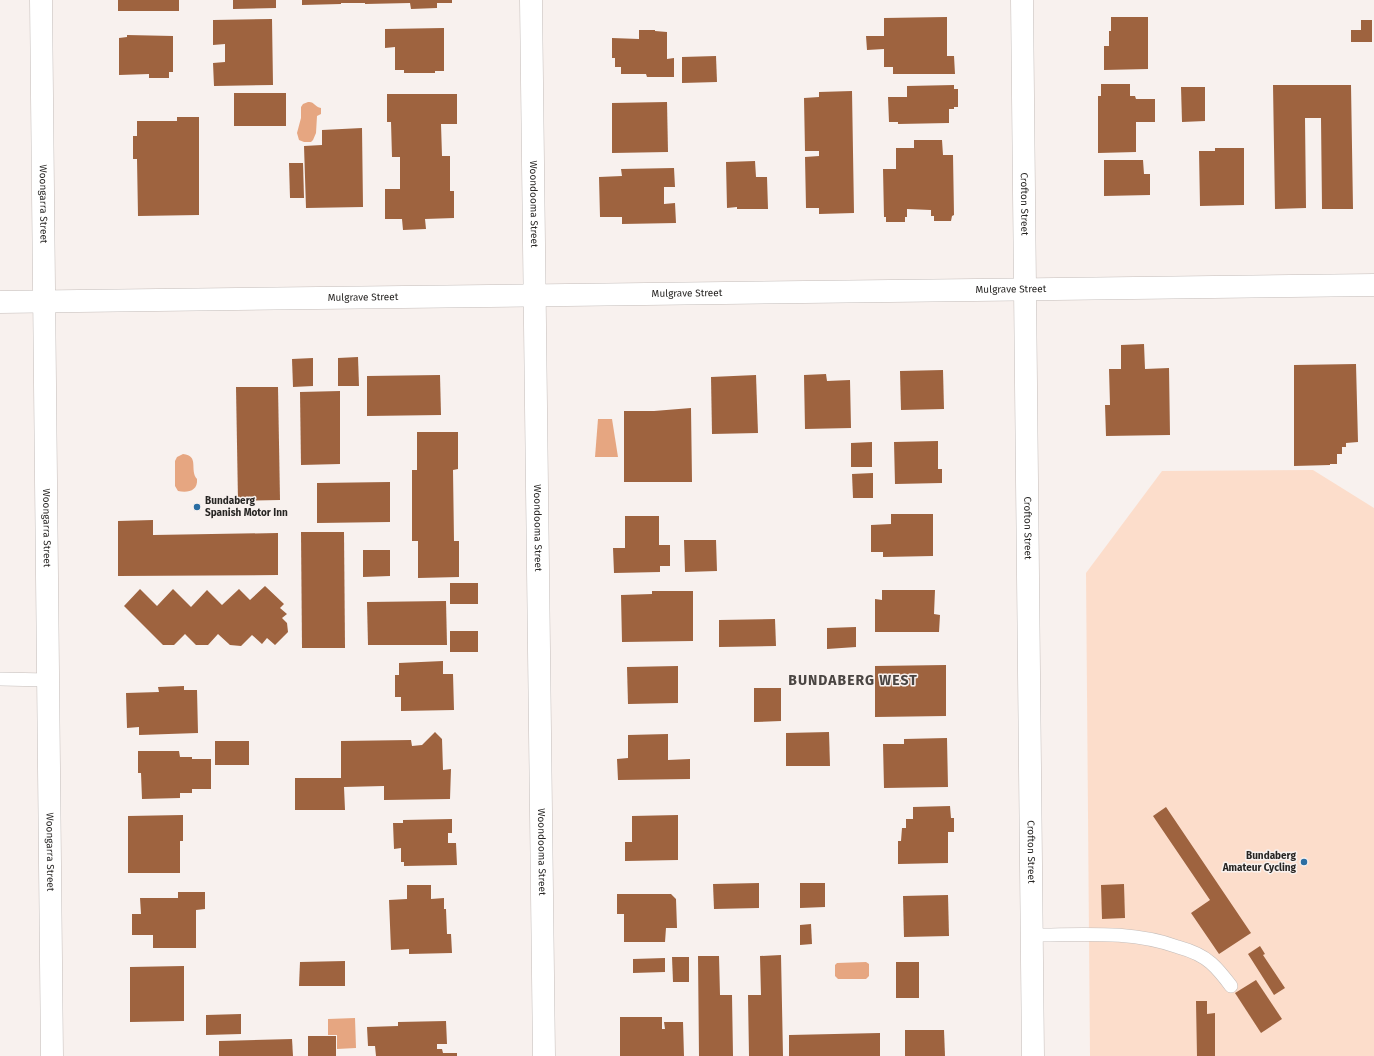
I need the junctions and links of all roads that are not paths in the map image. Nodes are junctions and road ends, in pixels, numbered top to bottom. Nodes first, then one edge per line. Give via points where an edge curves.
1 (41, 0) edge
2 (531, 0) edge
3 (1022, 0) edge
4 (1374, 285) edge
5 (1025, 290) junction
6 (535, 297) junction
7 (0, 302) edge
8 (44, 302) junction
9 (0, 679) edge
10 (48, 680) junction
11 (1032, 935) junction
12 (1231, 986) dead end
13 (52, 1056) edge
14 (544, 1056) edge
15 (1033, 1056) edge

1 - 8 street, Woongarra Street
2 - 6 street, Woondooma Street
3 - 5 street, Crofton Street
4 - 5 street, Mulgrave Street
5 - 6 street, Mulgrave Street
5 - 11 street, Crofton Street
6 - 8 street, Mulgrave Street
6 - 14 street, Woondooma Street
7 - 8 street, Mulgrave Street
8 - 10 street, Woongarra Street
9 - 10 lane
10 - 13 street, Woongarra Street
11 - 12 lane via 1118,934 1149,938 1191,951 1204,958
11 - 15 street, Crofton Street

